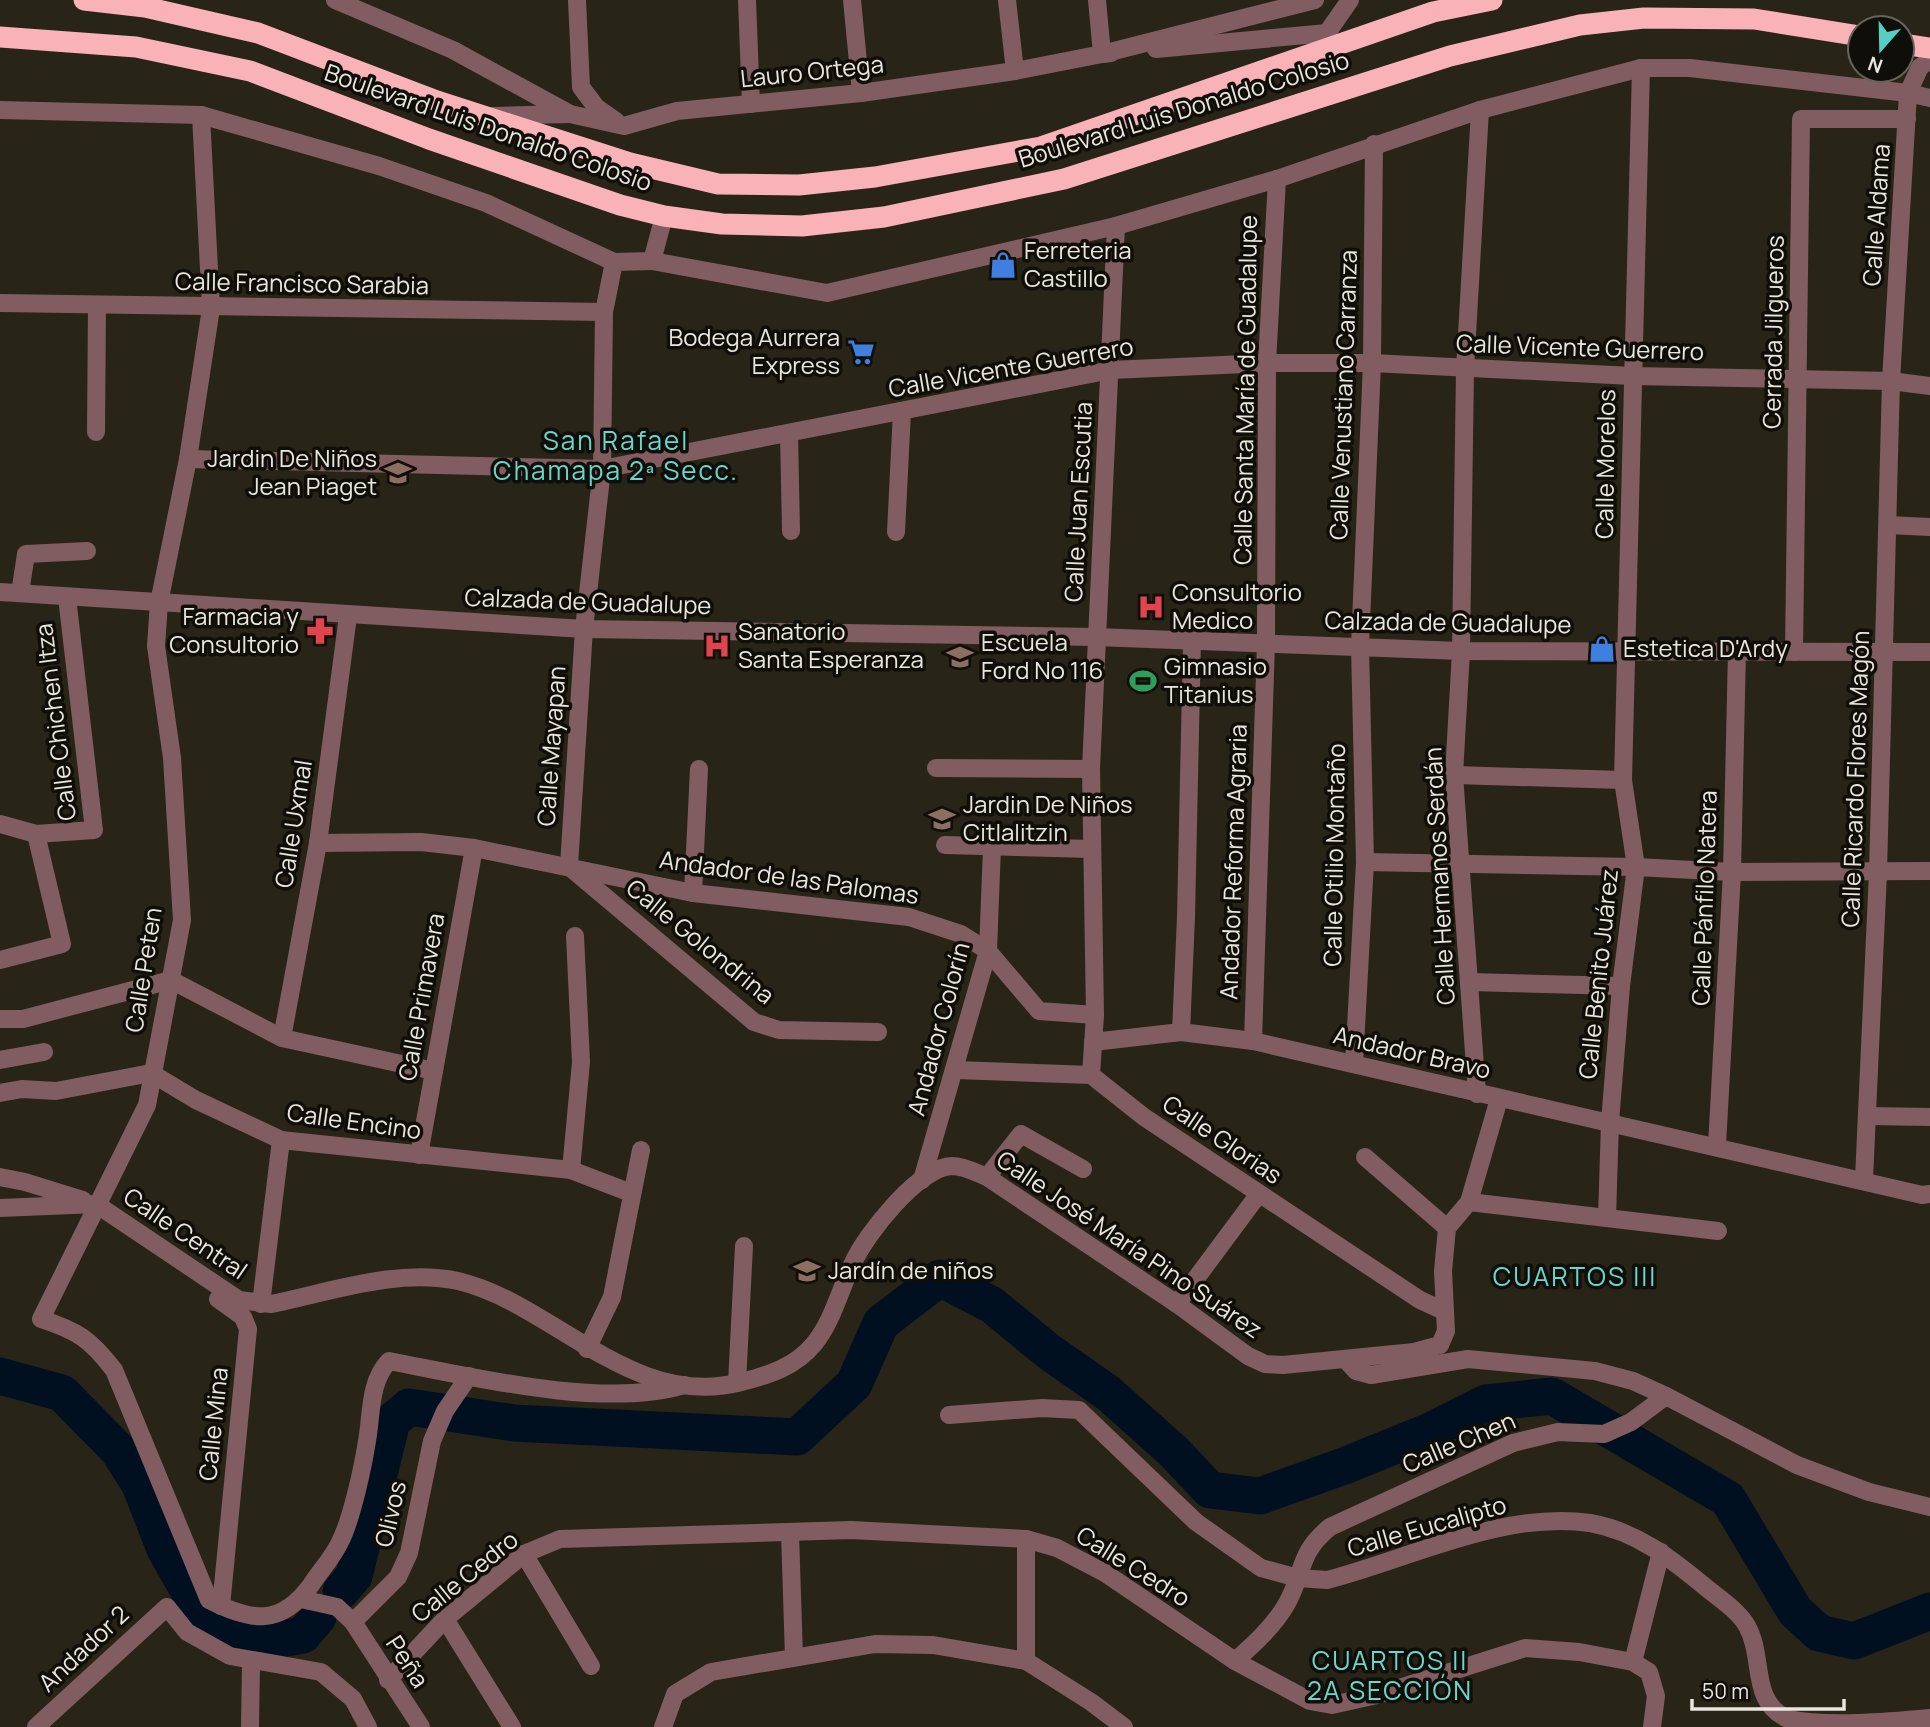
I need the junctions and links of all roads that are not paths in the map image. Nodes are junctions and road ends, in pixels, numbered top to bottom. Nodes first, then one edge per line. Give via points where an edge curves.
1 (84, 0) edge
2 (335, 0) edge
3 (577, 0) edge
4 (747, 0) edge
5 (852, 0) edge
6 (1007, 0) edge
7 (1097, 0) edge
8 (1315, 0) edge
9 (1350, 0) edge
10 (1492, 0) edge
11 (113, 1) edge
12 (1846, 34) edge
13 (0, 37) edge
14 (1102, 54) junction
15 (1930, 60) edge
16 (1641, 68) junction
17 (1015, 71) junction
18 (861, 93) junction
19 (1908, 93) junction
20 (1930, 98) edge
21 (751, 104) junction
22 (0, 110) edge
23 (1480, 110) junction
24 (570, 114) junction
25 (201, 115) junction
26 (485, 116) junction
27 (1907, 119) junction
28 (625, 127) junction
29 (1374, 144) junction
30 (1276, 179) junction
31 (664, 216) junction
32 (1116, 226) junction
33 (652, 261) junction
34 (614, 262) junction
35 (0, 303) edge
36 (97, 305) junction
37 (211, 308) junction
38 (604, 313) junction
39 (1266, 363) junction
40 (1372, 363) junction
41 (1465, 369) junction
42 (1111, 370) junction
43 (1632, 376) junction
44 (1798, 379) junction
45 (1891, 381) junction
46 (1930, 386) edge
47 (902, 411) junction
48 (96, 432) dead end
49 (789, 433) junction
50 (188, 459) junction
51 (602, 469) junction
52 (1888, 525) junction
53 (1930, 527) edge
54 (791, 531) dead end
55 (895, 532) dead end
56 (87, 551) dead end
57 (0, 592) edge
58 (20, 593) junction
59 (67, 597) junction
60 (159, 604) junction
61 (348, 615) junction
62 (584, 629) junction
63 (1096, 637) junction
64 (1192, 640) junction
65 (1266, 643) junction
66 (1360, 646) junction
67 (1461, 651) junction
68 (1627, 651) junction
69 (1737, 651) junction
70 (1794, 652) junction
71 (1930, 652) edge
72 (1885, 653) junction
73 (936, 768) dead end
74 (699, 769) dead end
75 (1091, 769) junction
76 (1454, 775) junction
77 (1623, 780) junction
78 (0, 824) edge
79 (36, 834) junction
80 (318, 843) junction
81 (945, 845) dead end
82 (992, 847) junction
83 (474, 848) junction
84 (1092, 849) junction
85 (1365, 862) junction
86 (1461, 865) junction
87 (569, 866) junction
88 (1636, 867) junction
89 (1930, 871) edge
90 (1732, 872) junction
91 (1878, 872) junction
92 (693, 893) junction
93 (575, 936) dead end
94 (988, 951) junction
95 (0, 960) edge
96 (171, 981) junction
97 (1470, 982) junction
98 (1620, 986) junction
99 (1095, 1015) junction
100 (0, 1018) edge
101 (878, 1032) dead end
102 (1181, 1032) junction
103 (282, 1038) junction
104 (1253, 1041) junction
105 (1093, 1042) junction
106 (44, 1052) dead end
107 (0, 1060) edge
108 (1353, 1064) junction
109 (956, 1070) junction
110 (434, 1071) junction
111 (151, 1073) junction
112 (1091, 1075) junction
113 (0, 1093) edge
114 (1477, 1094) junction
115 (1499, 1099) junction
116 (1868, 1115) junction
117 (1930, 1117) edge
118 (1610, 1122) junction
119 (281, 1140) junction
120 (1717, 1146) junction
121 (641, 1150) dead end
122 (419, 1156) junction
123 (1365, 1157) dead end
124 (1083, 1169) dead end
125 (571, 1170) junction
126 (0, 1177) edge
127 (987, 1177) junction
128 (1864, 1179) junction
129 (922, 1180) junction
130 (631, 1192) junction
131 (1930, 1194) edge
132 (1258, 1195) junction
133 (1469, 1202) junction
134 (96, 1204) junction
135 (0, 1208) edge
136 (1607, 1218) junction
137 (1447, 1228) junction
138 (1718, 1231) dead end
139 (744, 1246) dead end
140 (195, 1269) junction
141 (261, 1304) junction
142 (1178, 1304) junction
143 (1444, 1311) junction
144 (587, 1349) junction
145 (1346, 1360) junction
146 (469, 1376) junction
147 (737, 1383) junction
148 (684, 1385) junction
149 (1666, 1396) junction
150 (949, 1415) dead end
151 (1930, 1507) edge
152 (790, 1533) junction
153 (1026, 1539) junction
154 (1661, 1552) junction
155 (524, 1554) junction
156 (1298, 1578) junction
157 (301, 1599) junction
158 (220, 1606) junction
159 (445, 1619) junction
160 (353, 1622) junction
161 (794, 1657) junction
162 (1026, 1661) junction
163 (1236, 1661) junction
164 (251, 1662) junction
165 (1633, 1662) junction
166 (590, 1666) dead end
167 (388, 1680) junction
168 (1930, 1718) edge
169 (36, 1727) edge
170 (250, 1727) edge
171 (368, 1727) edge
172 (421, 1727) edge
173 (512, 1727) edge
174 (663, 1727) edge
175 (1124, 1727) edge
176 (1652, 1727) edge

1 - 11 highway, Boulevard Luis Donaldo Colosio
2 - 24 street via 453,50
3 - 28 street via 581,87 596,107
4 - 21 street
5 - 18 street
6 - 17 street
7 - 14 street
8 - 14 street, Lauro Ortega
9 - 14 street via 1327,33
10 - 26 highway, Boulevard Luis Donaldo Colosio via 1433,12 1041,147 875,177 799,185 718,184 630,163
11 - 26 highway, Boulevard Luis Donaldo Colosio via 258,33
12 - 31 highway, Boulevard Luis Donaldo Colosio via 1755,19 1644,18 1580,25 1450,56 1064,179 884,217 802,226 722,224
13 - 31 highway, Boulevard Luis Donaldo Colosio via 136,47 250,71 429,139
14 - 17 street, Lauro Ortega
15 - 19 street, Calle Aldama via 1920,67
16 - 19 street via 1690,68
16 - 23 street
16 - 43 street, Calle Morelos
17 - 18 street, Lauro Ortega
18 - 21 street, Lauro Ortega
19 - 20 street
19 - 27 street, Calle Aldama
21 - 28 street, Lauro Ortega via 677,111
22 - 25 street
23 - 29 street
23 - 41 street, Calle Hermanos Serdán
24 - 26 street
24 - 28 street
25 - 34 street via 379,166 486,203
25 - 37 street, Calle Peten
27 - 44 street, Cerrada Jilgueros via 1801,119
27 - 45 street, Calle Aldama
29 - 30 street
29 - 40 street, Calle Venustiano Carranza
30 - 32 street
30 - 39 street, Calle Santa María de Guadalupe
31 - 33 street
32 - 33 street via 827,293
32 - 42 street, Calle Juan Escutia
33 - 34 street
34 - 38 street, Calle Mayapan
35 - 36 street, Calle Francisco Sarabia
36 - 37 street, Calle Francisco Sarabia
36 - 48 street
37 - 38 street, Calle Francisco Sarabia
37 - 50 street, Calle Peten
38 - 51 street, Calle Mayapan
39 - 40 street, Calle Vicente Guerrero
39 - 42 street, Calle Vicente Guerrero
39 - 65 street, Calle Santa María de Guadalupe
40 - 41 street, Calle Vicente Guerrero
40 - 66 street, Calle Venustiano Carranza
41 - 43 street, Calle Vicente Guerrero
41 - 67 street, Calle Hermanos Serdán
42 - 47 street, Calle Vicente Guerrero
42 - 63 street, Calle Juan Escutia
43 - 44 street, Calle Vicente Guerrero
43 - 68 street, Calle Morelos
44 - 45 street, Calle Vicente Guerrero
44 - 70 street, Cerrada Jilgueros
45 - 46 street, Calle Vicente Guerrero
45 - 52 street, Calle Ricardo Flores Magón
47 - 49 street, Calle Vicente Guerrero
47 - 55 street
49 - 51 street, Calle Vicente Guerrero
49 - 54 street
50 - 51 street, Calle Vicente Guerrero
50 - 60 street, Calle Peten
51 - 62 street, Calle Mayapan
52 - 53 street
52 - 72 street, Calle Ricardo Flores Magón
56 - 58 street via 26,554
57 - 58 street, Calzada de Guadalupe
58 - 59 street, Calzada de Guadalupe
59 - 60 street, Calzada de Guadalupe
59 - 79 street, Calle Chichen Itza via 94,831
60 - 61 street, Calzada de Guadalupe
60 - 96 street, Calle Peten via 156,646 172,758 182,920
61 - 62 street, Calzada de Guadalupe
61 - 80 street, Calle Uxmal
62 - 63 street, Calzada de Guadalupe
62 - 87 street, Calle Mayapan
63 - 64 street, Calzada de Guadalupe
63 - 75 street, Calle Juan Escutia
64 - 65 street, Calzada de Guadalupe
64 - 102 street
65 - 66 street, Calzada de Guadalupe
65 - 104 street, Andador Reforma Agraria
66 - 67 street, Calzada de Guadalupe
66 - 85 street, Calle Otilio Montaño
67 - 68 street, Calzada de Guadalupe
67 - 76 street, Calle Hermanos Serdán
68 - 69 street, Calzada de Guadalupe
68 - 77 street, Calle Benito Juárez
69 - 70 street, Calzada de Guadalupe
69 - 90 street, Calle Pánfilo Natera
70 - 72 street, Calzada de Guadalupe
71 - 72 street, Calzada de Guadalupe
72 - 91 street, Calle Ricardo Flores Magón
73 - 75 street
74 - 92 street
75 - 84 street, Calle Juan Escutia
76 - 77 street
76 - 86 street, Calle Hermanos Serdán
77 - 88 street, Calle Benito Juárez
78 - 79 street, Calle Chichen Itza
79 - 95 street via 62,944
80 - 83 street, Andador de las Palomas via 421,842
80 - 103 street, Calle Uxmal
81 - 82 street
82 - 84 street
82 - 94 street, Andador Colorín
83 - 87 street, Andador de las Palomas
83 - 110 street, Calle Primavera
84 - 99 street, Calle Juan Escutia
85 - 86 street
85 - 108 street, Calle Otilio Montaño
86 - 88 street
86 - 97 street, Calle Hermanos Serdán
87 - 92 street, Andador de las Palomas
87 - 101 street, Calle Golondrina via 754,1022 779,1030
88 - 90 street
88 - 98 street, Calle Benito Juárez
89 - 91 street
90 - 91 street
90 - 120 street, Calle Pánfilo Natera
91 - 116 street, Calle Ricardo Flores Magón
92 - 94 street, Andador de las Palomas via 909,917 961,934
93 - 125 street via 580,1062
94 - 99 street, Andador de las Palomas via 1039,1011
94 - 109 street, Andador Colorín
96 - 100 street via 23,1019
96 - 103 street
96 - 111 street, Calle Peten
97 - 98 street
97 - 114 street, Calle Hermanos Serdán
98 - 118 street, Calle Benito Juárez
99 - 105 street, Calle Juan Escutia
102 - 104 street, Andador Bravo
102 - 105 street, Andador Bravo
103 - 110 street
104 - 108 street, Andador Bravo
105 - 112 street, Calle Juan Escutia
106 - 107 street
108 - 114 street, Andador Bravo
109 - 112 street
109 - 129 street, Andador Colorín
110 - 122 street, Calle Primavera
111 - 113 street via 56,1091
111 - 119 street, Calle Encino
111 - 134 street, Calle Peten via 147,1105
112 - 132 street, Calle Glorias
114 - 115 street, Andador Bravo
115 - 118 street, Andador Bravo
115 - 133 street
116 - 117 street
116 - 128 street, Calle Ricardo Flores Magón
118 - 120 street, Andador Bravo
118 - 136 street, Calle Benito Juárez
119 - 122 street, Calle Encino
119 - 141 street
120 - 128 street, Andador Bravo
121 - 130 street
122 - 125 street, Calle Encino
123 - 137 street
124 - 127 street via 1021,1135
125 - 130 street, Calle Encino
126 - 134 street
127 - 129 street, Calle José María Pino Suárez via 953,1166
127 - 142 street, Calle José María Pino Suárez
128 - 131 street, Andador Bravo
129 - 147 street, Calle José María Pino Suárez via 862,1245 825,1329 813,1345 774,1373
130 - 144 street via 612,1297
132 - 142 street
132 - 143 street, Calle Glorias
133 - 136 street
133 - 137 street
134 - 135 street, Calle Central
134 - 140 street, Calle Central
134 - 158 street, Calle Peten via 41,1320 74,1330 94,1344 114,1370 209,1600
136 - 138 street
137 - 143 street
139 - 147 street
140 - 141 street, Calle Central via 239,1300
140 - 158 street, Calle Mina via 200,1283 247,1325
141 - 144 street, Calle José María Pino Suárez via 399,1279 432,1278 480,1288
142 - 145 street, Calle José María Pino Suárez via 1265,1364
143 - 145 street, Calle José María Pino Suárez via 1446,1331 1440,1345
144 - 148 street, Calle José María Pino Suárez
145 - 149 street, Calle José María Pino Suárez via 1356,1371 1370,1375 1468,1359 1595,1371
146 - 148 street via 605,1395 654,1394
146 - 157 street via 389,1361 377,1374 367,1444 342,1539
146 - 160 street, Olivos via 445,1411 432,1441 409,1553 398,1577
147 - 148 street, Calle José María Pino Suárez
149 - 151 street, Calle José María Pino Suárez via 1797,1465 1869,1492
149 - 156 street, Calle Chen via 1631,1422 1604,1434 1558,1432 1513,1443 1330,1527 1312,1542
150 - 156 street, Calle Eucalipto via 1079,1410 1196,1522 1261,1568
152 - 153 street, Calle Cedro via 851,1530
152 - 155 street, Calle Cedro via 560,1539
152 - 161 street
153 - 162 street
153 - 163 street, Calle Cedro via 1057,1548 1105,1573
154 - 156 street, Calle Eucalipto via 1632,1535 1590,1523 1549,1522 1500,1528 1327,1580
154 - 165 street
154 - 168 street, Calle Eucalipto via 1727,1604 1747,1626 1759,1684 1771,1708 1788,1719 1808,1726 1838,1727
155 - 159 street, Calle Cedro
155 - 166 street
156 - 163 street, Calle Chen via 1275,1622
157 - 158 street via 273,1616 250,1616
157 - 160 street via 337,1607
159 - 167 street, Calle Cedro
159 - 173 street
160 - 167 street, Peña
161 - 162 street via 898,1644 933,1645
161 - 174 street via 711,1672 676,1694
162 - 175 street
163 - 165 street, Calle Cedro via 1310,1701 1332,1705 1525,1648
164 - 169 street, Andador 2 via 187,1632 167,1606
164 - 170 street
164 - 171 street via 321,1672 353,1699
165 - 176 street via 1649,1672 1656,1696
167 - 172 street, Peña

